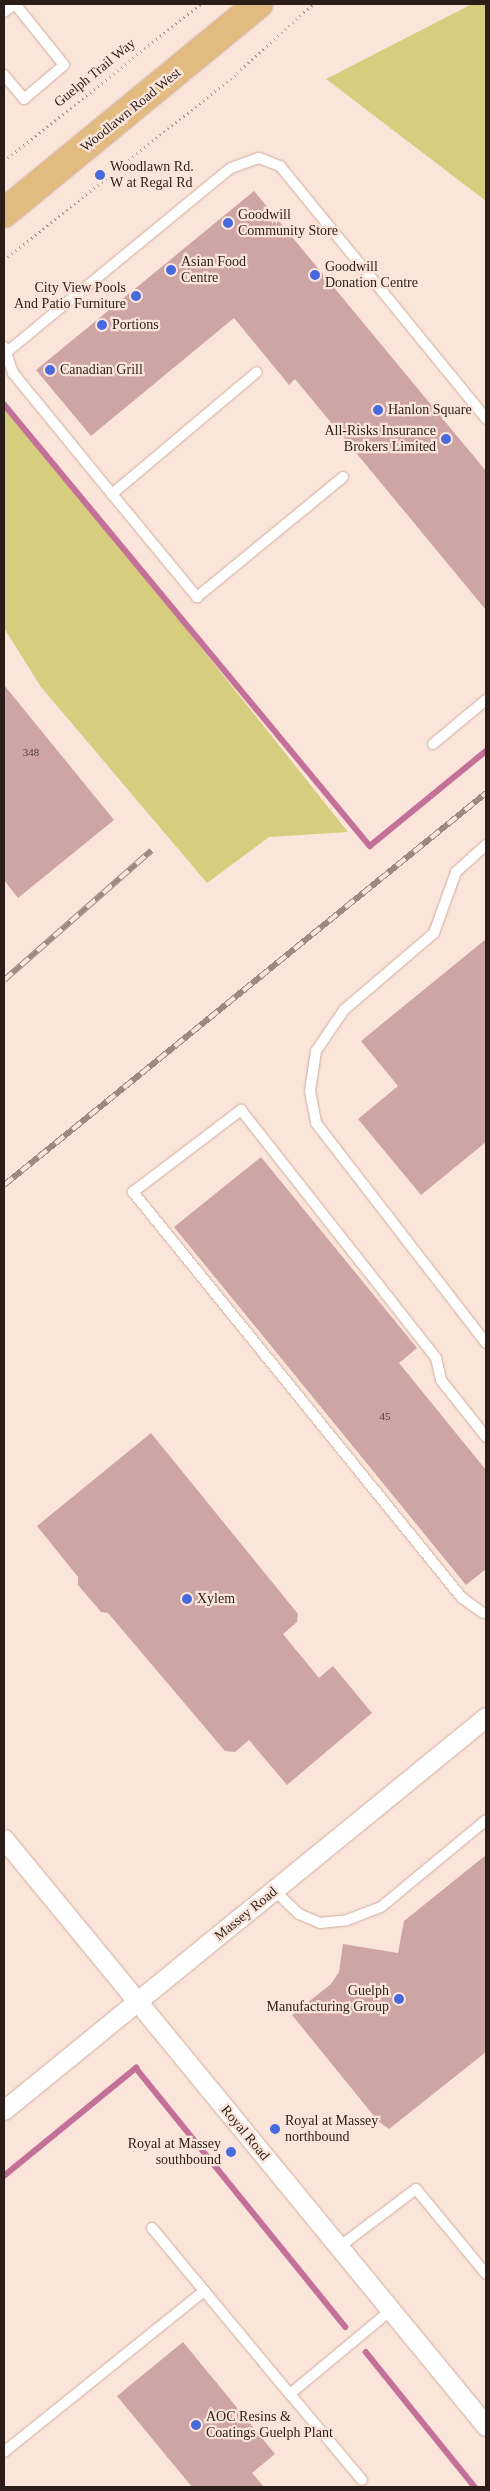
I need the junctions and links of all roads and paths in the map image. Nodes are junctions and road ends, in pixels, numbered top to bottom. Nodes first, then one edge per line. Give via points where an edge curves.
1 (15, 4) edge
2 (201, 4) edge
3 (313, 4) edge
4 (265, 5) edge
5 (4, 12) edge
6 (4, 75) edge
7 (4, 161) edge
8 (4, 213) edge
9 (4, 260) edge
10 (6, 348) edge
11 (257, 372) dead end
12 (486, 418) edge
13 (343, 478) dead end
14 (112, 494) junction
15 (486, 700) edge
16 (433, 744) dead end
17 (486, 845) edge
18 (486, 1343) edge
19 (486, 1437) edge
20 (485, 1614) edge
21 (486, 1717) edge
22 (486, 1820) edge
23 (4, 1839) edge
24 (274, 1891) junction
25 (138, 2003) junction
26 (4, 2110) edge
27 (152, 2228) dead end
28 (339, 2247) junction
29 (486, 2274) edge
30 (204, 2291) junction
31 (390, 2311) junction
32 (290, 2394) junction
33 (486, 2426) edge
34 (4, 2452) edge
35 (362, 2480) dead end

1 - 5 lane
1 - 6 lane via 64,65 24,99
2 - 7 path, Guelph Trail Way
3 - 9 path via 237,73
4 - 8 main road, Woodlawn Road West
10 - 12 lane via 231,168 259,158 280,166
10 - 14 lane via 13,373
11 - 14 lane
13 - 14 lane via 198,597
15 - 16 lane
17 - 18 lane via 456,872 434,933 344,1010 316,1052 310,1091 316,1122
19 - 20 lane via 440,1380 436,1358 241,1110 133,1192 462,1598
21 - 24 street, Massey Road
22 - 24 lane via 381,1907 347,1920 320,1923 299,1914
23 - 25 street, Royal Road
24 - 25 street, Massey Road
25 - 26 street, Massey Road
25 - 28 street, Royal Road
27 - 30 lane
28 - 29 lane via 416,2189
28 - 31 street, Royal Road
30 - 32 lane
30 - 34 lane
31 - 32 lane
31 - 33 street, Royal Road
32 - 35 lane

